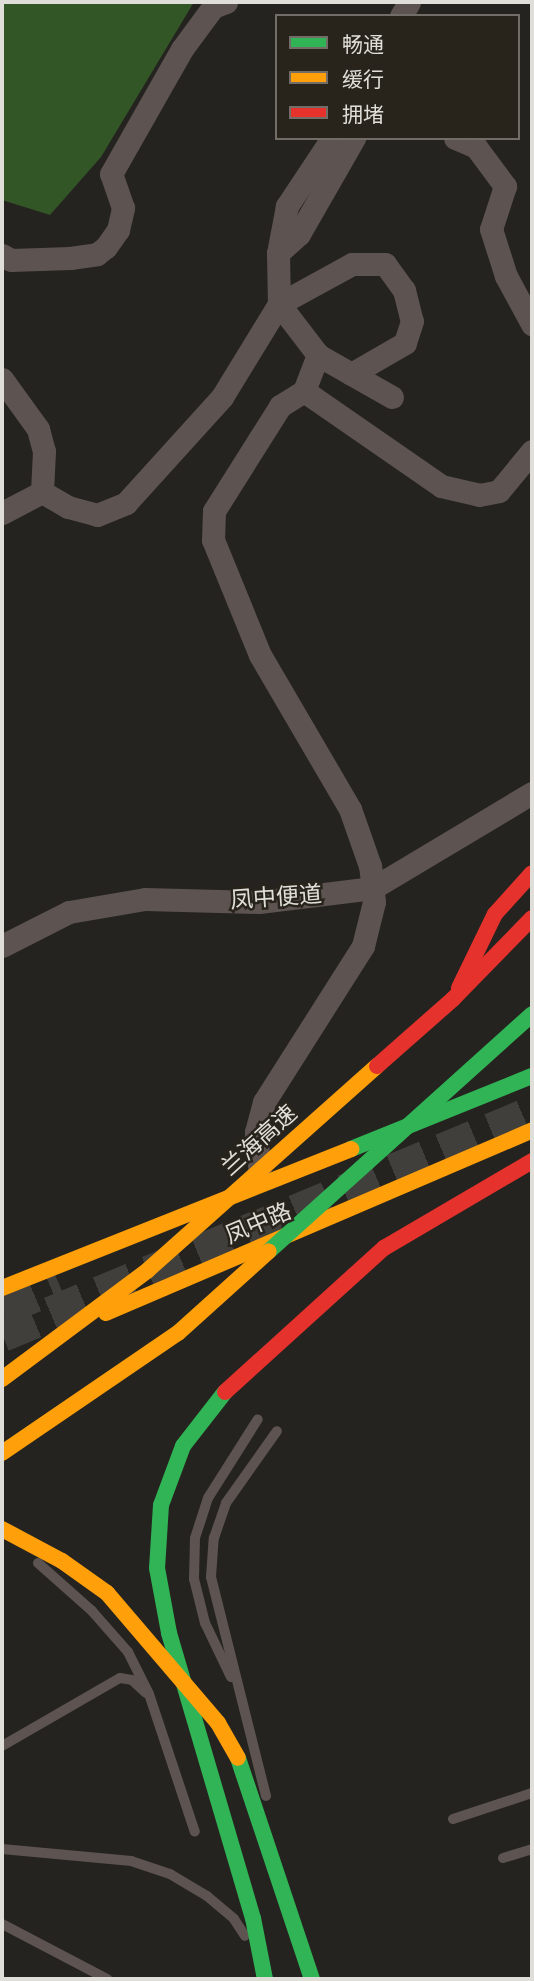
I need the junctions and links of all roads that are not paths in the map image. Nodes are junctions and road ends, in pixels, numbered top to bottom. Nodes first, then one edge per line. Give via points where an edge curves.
1 (226, 2) edge
2 (331, 140) edge
3 (353, 140) edge
4 (460, 140) edge
5 (278, 253) junction
6 (2, 255) edge
7 (279, 304) junction
8 (532, 324) edge
9 (318, 355) junction
10 (351, 374) junction
11 (2, 379) edge
12 (304, 391) junction
13 (392, 397) dead end
14 (532, 452) edge
15 (42, 492) junction
16 (2, 513) edge
17 (532, 793) edge
18 (532, 873) edge
19 (373, 888) junction
20 (532, 918) edge
21 (2, 946) edge
22 (453, 999) junction
23 (532, 1014) edge
24 (532, 1076) edge
25 (532, 1130) edge
26 (532, 1161) edge
27 (261, 1184) junction
28 (2, 1288) edge
29 (2, 1358) edge
30 (2, 1379) edge
31 (258, 1419) dead end
32 (277, 1431) dead end
33 (2, 1453) edge
34 (2, 1529) edge
35 (184, 1684) junction
36 (149, 1694) junction
37 (246, 1708) junction
38 (2, 1746) edge
39 (532, 1793) edge
40 (453, 1819) dead end
41 (195, 1832) dead end
42 (2, 1849) edge
43 (532, 1849) edge
44 (503, 1858) dead end
45 (280, 1881) junction
46 (2, 1924) edge
47 (264, 1972) edge
48 (107, 1979) edge
49 (312, 1979) edge

1 - 6 street via 214,7 183,49 111,174 123,208 118,230 106,247 97,254 70,258 11,260
2 - 5 street via 287,206
3 - 5 street via 299,234
4 - 8 street via 476,147 505,186 491,229 506,276
5 - 7 street
7 - 9 street
7 - 10 street via 352,264 385,264 404,290 412,321 405,342
7 - 15 street via 222,397 126,503 97,515 68,508
9 - 10 street
9 - 12 street
10 - 13 street
11 - 15 street via 38,429 44,451
12 - 14 street via 441,486 478,495 499,491
12 - 19 street via 280,406 214,511 213,540 260,655 350,809
15 - 16 street
17 - 19 street, 凤中便道
18 - 22 main road via 495,914
19 - 21 street, 凤中便道 via 259,902 145,899 69,912
19 - 27 street via 363,946 264,1102 256,1132
20 - 22 main road, 兰海高速, bridge
22 - 30 main road, 兰海高速, bridge via 148,1270
23 - 33 main road, bridge via 178,1333
24 - 27 main road, 凤中路
25 - 29 main road, 凤中路
26 - 35 main road via 384,1248 257,1360 213,1404 183,1446 162,1505 158,1568
27 - 28 main road, 凤中路
31 - 37 lane via 208,1498 195,1538 194,1579 205,1623
32 - 37 lane via 226,1503 214,1538 211,1577
34 - 35 main road via 62,1560 107,1593 133,1618
34 - 36 lane via 113,1633
35 - 45 main road via 218,1723 239,1759
35 - 47 main road
36 - 38 lane via 132,1680 120,1678
36 - 41 lane
37 - 45 lane
39 - 40 lane
42 - 47 lane via 120,1860 170,1874 234,1919
43 - 44 lane
45 - 49 main road
46 - 48 lane

